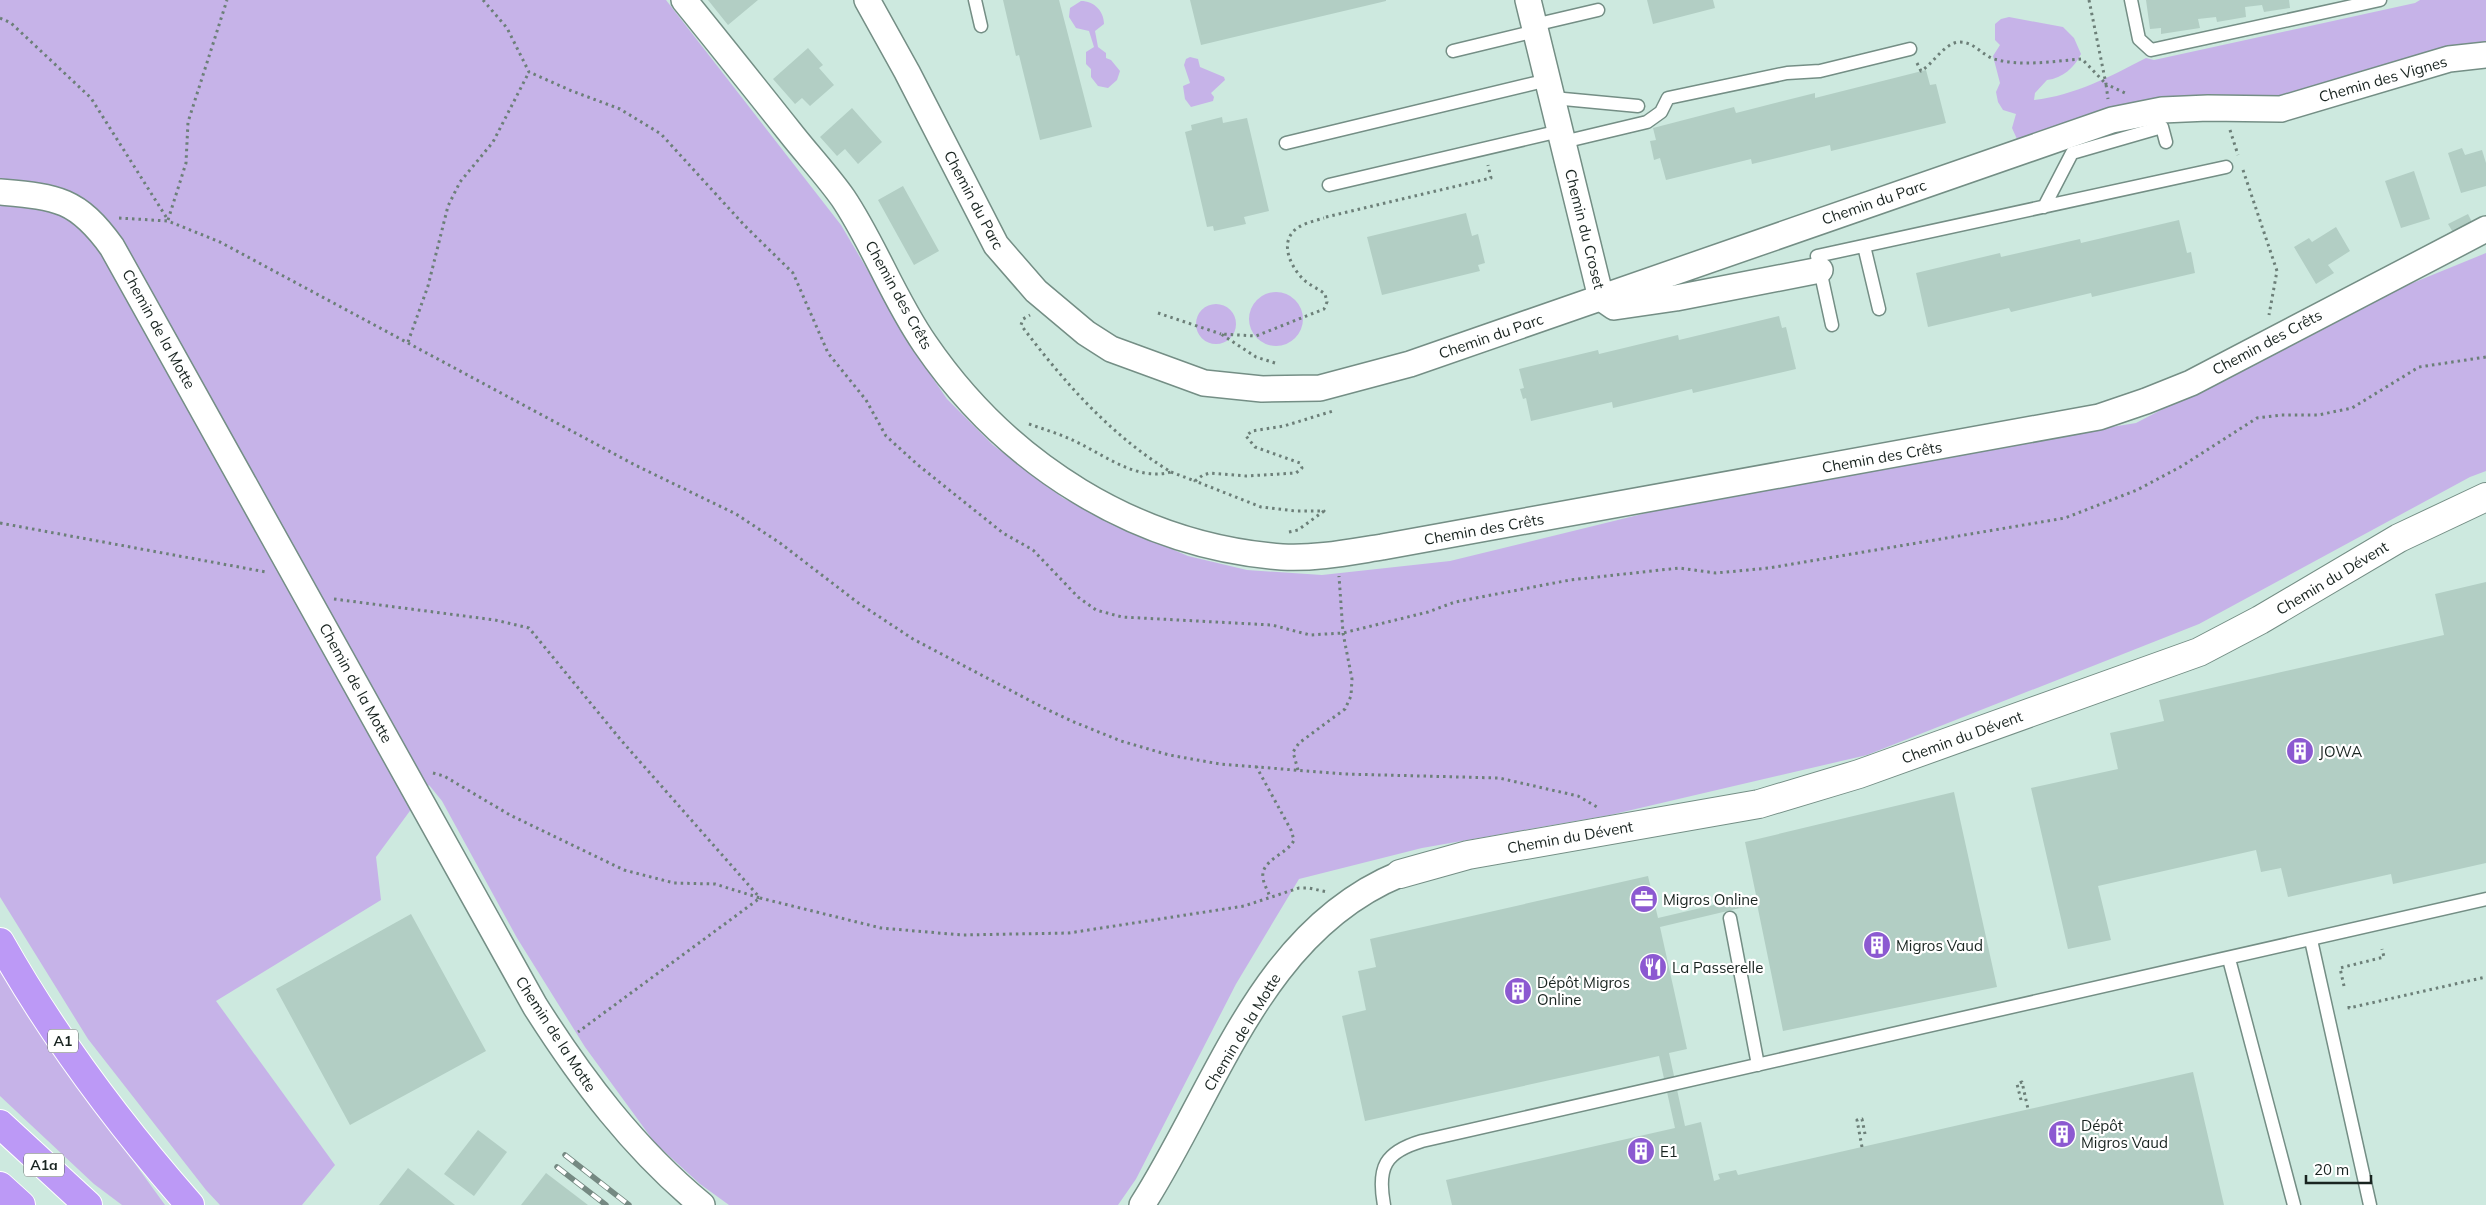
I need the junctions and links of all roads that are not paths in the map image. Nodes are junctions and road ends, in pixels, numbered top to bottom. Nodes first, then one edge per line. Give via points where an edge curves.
1 (684, 0) edge
2 (867, 0) edge
3 (975, 0) edge
4 (1528, 0) edge
5 (2131, 0) edge
6 (2380, 0) edge
7 (1598, 10) dead end
8 (981, 26) dead end
9 (1535, 28) junction
10 (1910, 49) road end
11 (1453, 51) dead end
12 (2486, 55) edge
13 (1550, 89) junction
14 (1638, 106) dead end
15 (2281, 109) joint
16 (1562, 137) junction
17 (2166, 142) dead end
18 (1286, 143) dead end
19 (2226, 167) dead end
20 (1329, 185) dead end
21 (0, 192) edge
22 (2044, 207) junction
23 (2486, 229) edge
24 (1864, 246) junction
25 (1820, 270) junction
26 (1602, 298) junction
27 (1879, 309) dead end
28 (1832, 325) dead end
29 (2486, 497) edge
30 (1400, 874) joint
31 (2486, 899) edge
32 (1730, 918) dead end
33 (2311, 940) junction
34 (0, 942) edge
35 (2229, 958) junction
36 (1758, 1065) junction
37 (0, 1124) edge
38 (0, 1186) edge
39 (21, 1205) edge
40 (88, 1205) edge
41 (190, 1205) edge
42 (702, 1205) edge
43 (1142, 1205) edge
44 (1384, 1205) edge
45 (2294, 1205) edge
46 (2370, 1205) edge

1 - 23 street, Chemin des Crêts via 832,183 869,240 922,340 952,379 992,422 1084,496 1155,530 1226,550 1284,557 1338,554 2099,417 2192,382
2 - 26 street, Chemin du Parc via 986,228 1008,262 1036,291 1111,350 1204,382 1262,388 1320,388 1410,364
3 - 8 lane
4 - 9 street, Chemin du Croset
5 - 6 lane via 2139,39 2151,50
7 - 9 lane
9 - 11 lane
9 - 13 street, Chemin du Croset
10 - 16 lane via 1820,70 1787,73 1668,98 1661,112 1647,122
12 - 15 street, Chemin des Vignes via 2449,59
13 - 14 lane
13 - 16 street, Chemin du Croset
13 - 18 lane
15 - 26 street, Chemin du Parc via 2162,110 2112,120
16 - 20 lane
16 - 26 street, Chemin du Croset
17 - 22 lane via 2162,127 2072,153
19 - 22 lane
21 - 42 street, Chemin de la Motte via 60,200 90,219 123,265 500,947 560,1045 629,1136
22 - 24 lane
24 - 25 lane via 1817,256
24 - 27 lane
25 - 26 street, Chemin du Croset via 1614,307
25 - 28 lane
29 - 30 street, Chemin du Dévent via 2399,538 2228,638 2180,660 1805,791 1759,804 1468,855
30 - 43 street, Chemin de la Motte via 1354,898 1294,952 1259,997
31 - 33 lane
32 - 36 lane
33 - 35 lane
33 - 46 lane
34 - 41 highway, A1 via 97,1089
35 - 36 lane
35 - 45 lane
36 - 44 lane via 1400,1148 1381,1176
37 - 40 highway, A1a
38 - 39 highway

